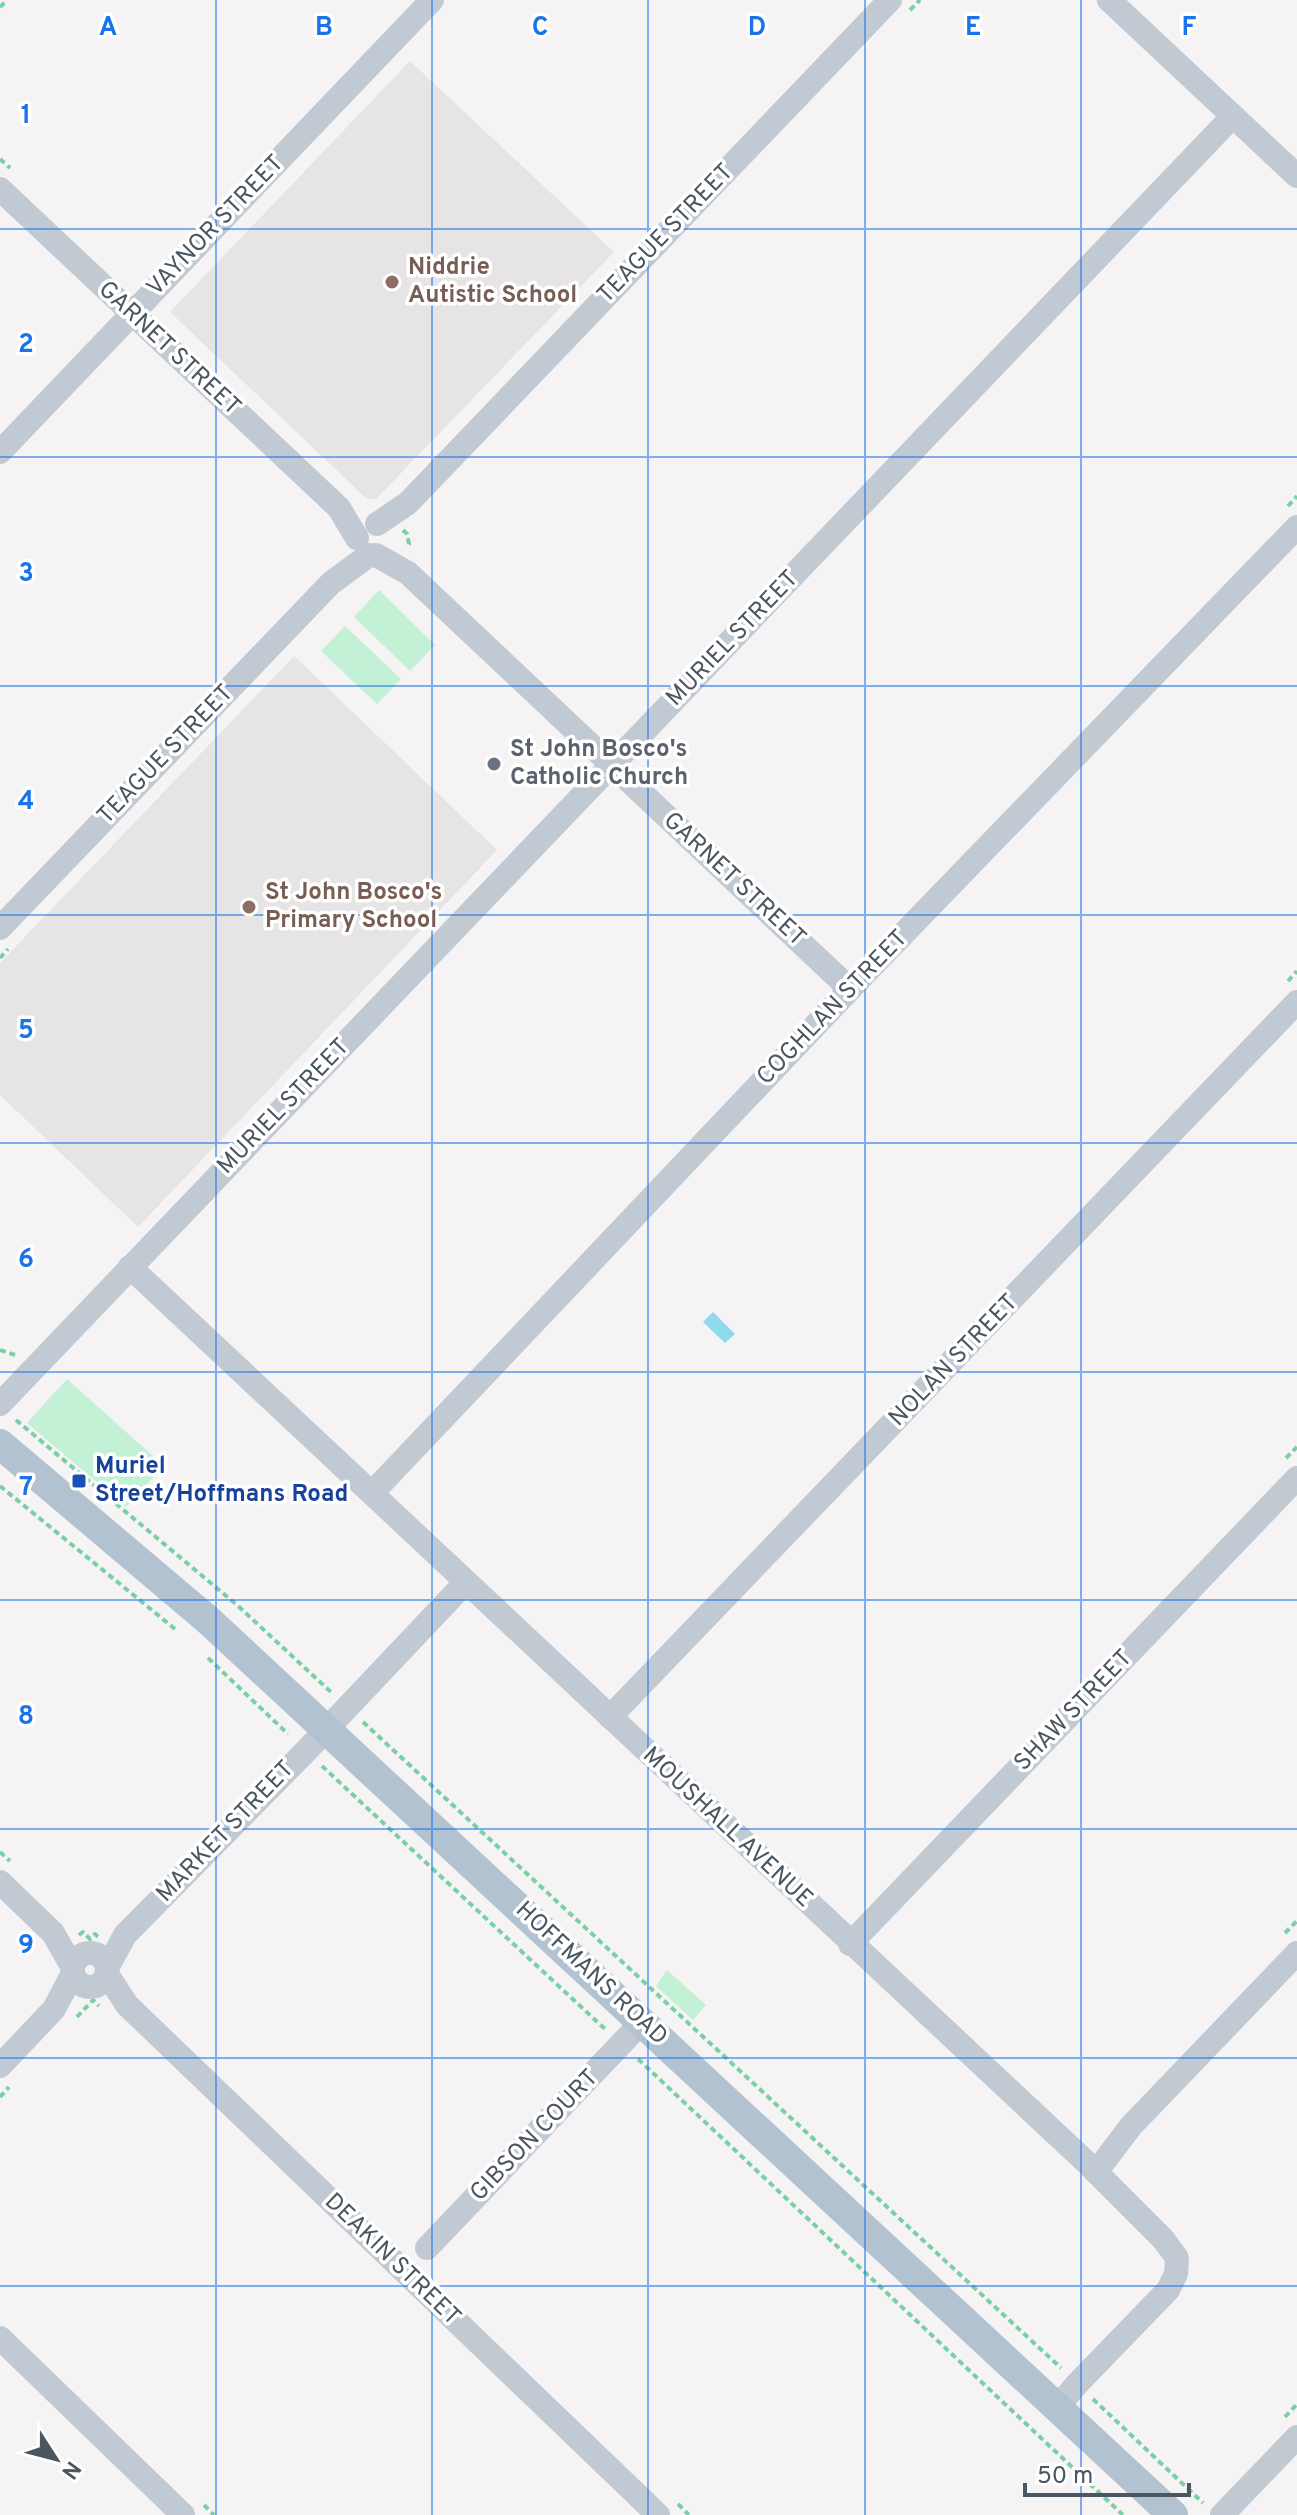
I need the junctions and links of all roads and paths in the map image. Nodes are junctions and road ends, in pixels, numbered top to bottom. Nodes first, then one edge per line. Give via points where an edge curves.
1 (7, 0) edge
2 (432, 0) edge
3 (890, 0) edge
4 (1109, 0) edge
5 (0, 7) edge
6 (1233, 116) junction
7 (0, 159) edge
8 (1297, 176) edge
9 (6, 179) edge
10 (132, 313) junction
11 (0, 452) edge
12 (1297, 496) edge
13 (1292, 517) edge
14 (373, 540) junction
15 (612, 766) junction
16 (0, 928) edge
17 (850, 989) junction
18 (1297, 1002) edge
19 (130, 1267) junction
20 (5, 1422) edge
21 (1297, 1478) edge
22 (0, 1486) edge
23 (372, 1493) junction
24 (465, 1583) junction
25 (186, 1637) dead end
26 (208, 1658) dead end
27 (610, 1717) junction
28 (336, 1718) junction
29 (288, 1734) dead end
30 (320, 1764) dead end
31 (0, 1882) edge
32 (850, 1944) junction
33 (1297, 1953) edge
34 (90, 1970) junction
35 (642, 2022) junction
36 (614, 2037) junction
37 (0, 2066) edge
38 (1091, 2167) junction
39 (427, 2248) dead end
40 (0, 2338) edge
41 (1071, 2358) dead end
42 (1069, 2376) junction
43 (1057, 2408) junction
44 (1297, 2437) edge
45 (662, 2504) edge
46 (1215, 2512) edge
47 (183, 2515) edge
48 (689, 2515) edge
49 (1123, 2515) edge
50 (1173, 2515) edge

1 - 5 path
2 - 10 street, VAYNOR STREET
3 - 14 street, TEAGUE STREET
4 - 6 street
6 - 8 street
6 - 15 street, MURIEL STREET
7 - 9 path
9 - 10 street, GARNET STREET
10 - 11 street, VAYNOR STREET
10 - 14 street, GARNET STREET
12 - 13 path
13 - 17 street, COGHLAN STREET
14 - 15 street, GARNET STREET
14 - 16 street, TEAGUE STREET
15 - 17 street, GARNET STREET
15 - 19 street, MURIEL STREET
17 - 23 street, COGHLAN STREET
18 - 27 street, NOLAN STREET
19 - 20 street, MURIEL STREET
19 - 23 street, MOUSHALL AVENUE
20 - 28 main road, HOFFMANS ROAD via 208,1620
20 - 28 path via 237,1605
21 - 32 street, SHAW STREET
22 - 25 path
23 - 24 street, MOUSHALL AVENUE
24 - 27 street, MOUSHALL AVENUE
24 - 28 street, MARKET STREET
26 - 29 path
27 - 32 street, MOUSHALL AVENUE
28 - 34 street, MARKET STREET
28 - 35 main road, HOFFMANS ROAD
28 - 42 path
30 - 36 path
31 - 34 street
32 - 38 street, MOUSHALL AVENUE
33 - 38 street
34 - 37 street, MARKET STREET
34 - 45 street, DEAKIN STREET
35 - 36 street, GIBSON COURT
35 - 43 main road, HOFFMANS ROAD
36 - 39 street, GIBSON COURT
36 - 49 path
38 - 42 street, MOUSHALL AVENUE via 1163,2239 1177,2258 1176,2274 1168,2290
40 - 47 street
41 - 42 path
42 - 43 street, MOUSHALL AVENUE
42 - 46 path
43 - 50 main road, HOFFMANS ROAD
44 - 46 street
45 - 48 path

